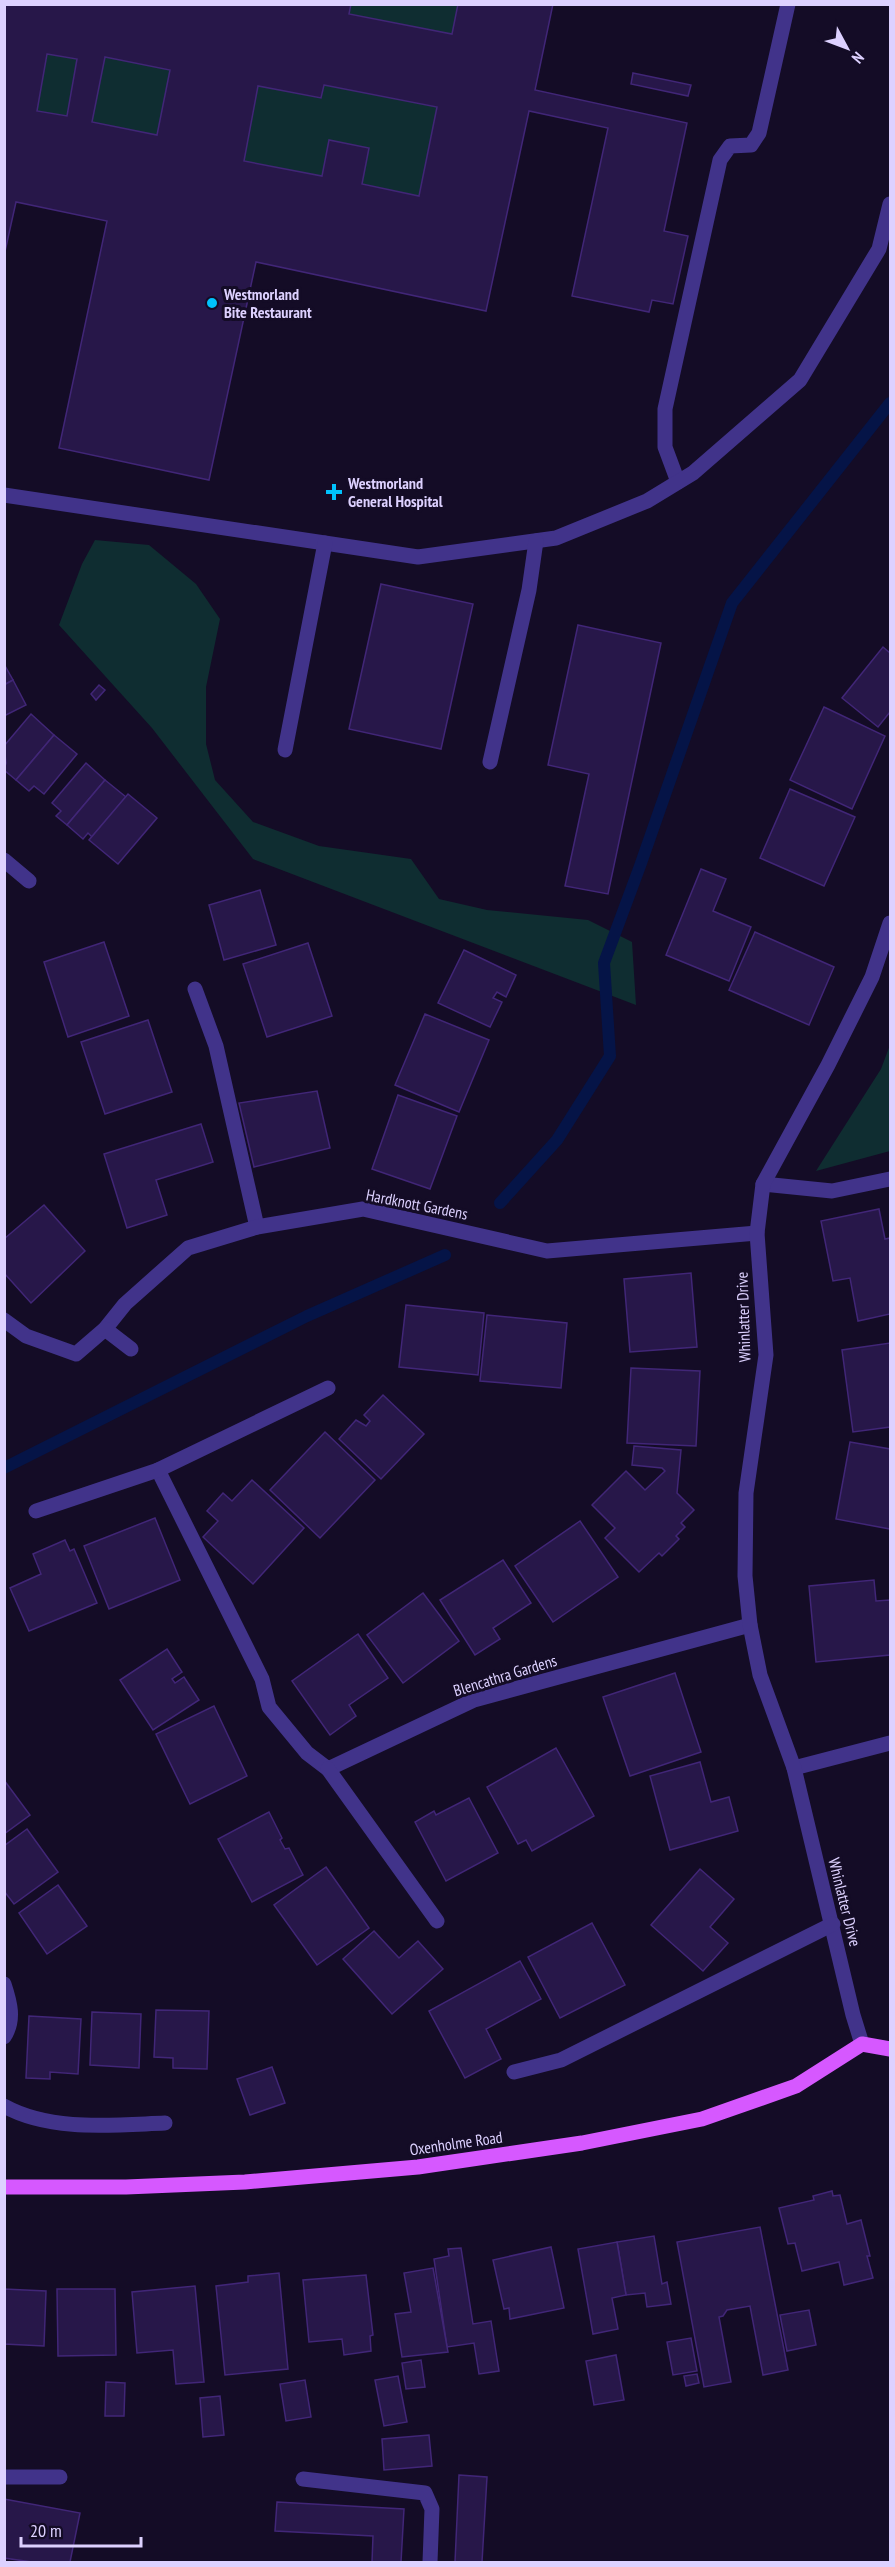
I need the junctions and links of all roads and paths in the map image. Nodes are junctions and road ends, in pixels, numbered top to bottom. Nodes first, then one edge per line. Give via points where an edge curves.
1 (788, 4) edge
2 (891, 204) edge
3 (887, 231) edge
4 (678, 482) junction
5 (4, 495) edge
6 (536, 541) junction
7 (325, 543) junction
8 (285, 750) dead end
9 (490, 762) dead end
10 (4, 860) edge
11 (29, 881) dead end
12 (891, 923) edge
13 (195, 989) dead end
14 (891, 1179) edge
15 (763, 1184) junction
16 (257, 1227) junction
17 (757, 1233) junction
18 (4, 1320) edge
19 (105, 1329) junction
20 (131, 1349) dead end
21 (328, 1388) dead end
22 (158, 1470) junction
23 (36, 1511) dead end
24 (750, 1625) junction
25 (891, 1743) edge
26 (794, 1768) junction
27 (328, 1769) junction
28 (437, 1921) dead end
29 (832, 1924) junction
30 (4, 1984) edge
31 (4, 2037) edge
32 (862, 2044) junction
33 (891, 2049) edge
34 (514, 2072) dead end
35 (4, 2106) edge
36 (165, 2123) dead end
37 (4, 2187) edge
38 (4, 2477) edge
39 (60, 2477) dead end
40 (303, 2479) dead end
41 (430, 2562) edge

1 - 4 street via 759,133 751,145 730,146 720,160 665,409 665,447
2 - 3 street
3 - 4 street via 800,380
4 - 6 street via 628,509 556,538
5 - 7 street
6 - 7 street via 418,557
6 - 9 street via 529,590
7 - 8 street
10 - 11 street
12 - 15 street, Whinlatter Drive via 867,986
13 - 16 street via 216,1046
14 - 15 street via 832,1191
15 - 17 street, Whinlatter Drive
16 - 17 street, Hardknott Gardens via 363,1209 547,1251
16 - 19 street, Hardknott Gardens via 188,1248 125,1304
17 - 24 street, Whinlatter Drive via 766,1355 746,1493 745,1576
18 - 19 street, Hardknott Gardens via 26,1336 76,1354
19 - 20 street
21 - 22 street
22 - 23 street
22 - 27 street via 262,1678 269,1707 307,1753
24 - 26 street, Whinlatter Drive via 760,1675
24 - 27 street, Blencathra Gardens via 474,1700
25 - 26 street
26 - 29 street, Whinlatter Drive
27 - 28 street
29 - 32 street, Whinlatter Drive
29 - 34 street via 561,2060
30 - 31 street via 12,2009
32 - 33 main road
32 - 37 main road, Oxenholme Road via 796,2086 702,2120 582,2143 417,2168 245,2182
35 - 36 street via 50,2121 99,2126
38 - 39 street
40 - 41 street via 425,2493 432,2509

